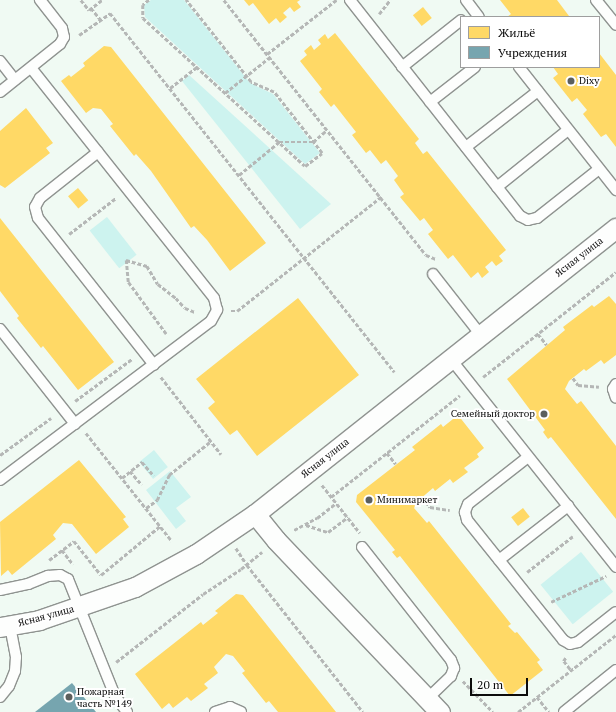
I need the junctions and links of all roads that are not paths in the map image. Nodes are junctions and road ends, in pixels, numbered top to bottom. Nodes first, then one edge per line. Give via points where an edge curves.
1 (40, 0) edge
2 (350, 0) edge
3 (466, 0) edge
4 (596, 0) edge
5 (477, 14) edge
6 (460, 21) edge
7 (616, 24) edge
8 (0, 61) edge
9 (402, 66) junction
10 (32, 68) junction
11 (474, 68) edge
12 (520, 68) edge
13 (15, 80) junction
14 (538, 91) junction
15 (0, 92) edge
16 (430, 102) junction
17 (568, 130) junction
18 (466, 148) junction
19 (98, 152) junction
20 (600, 169) junction
21 (497, 186) junction
22 (616, 190) edge
23 (616, 228) edge
24 (433, 274) dead end
25 (0, 329) edge
26 (480, 334) junction
27 (450, 358) junction
28 (153, 365) junction
29 (76, 423) junction
30 (528, 457) junction
31 (0, 480) edge
32 (568, 506) junction
33 (254, 514) junction
34 (362, 547) road end
35 (499, 560) junction
36 (614, 570) edge
37 (0, 590) edge
38 (80, 607) junction
39 (616, 612) edge
40 (5, 626) edge
41 (616, 670) edge
42 (0, 697) edge
43 (427, 698) junction
44 (127, 712) edge
45 (215, 712) edge
46 (241, 712) edge
47 (440, 712) edge
48 (564, 712) edge

1 - 10 lane via 62,28 64,37 60,44
2 - 9 lane
3 - 5 lane
4 - 7 lane
6 - 9 lane
8 - 13 lane
9 - 16 lane
10 - 13 lane
10 - 19 lane
11 - 16 lane
12 - 14 lane
13 - 15 lane
14 - 17 lane
14 - 18 lane
16 - 18 lane
17 - 20 lane
17 - 21 lane
18 - 21 lane
19 - 28 lane via 40,198 35,207 38,218
19 - 28 lane via 214,298 217,310 211,321
20 - 21 lane via 537,218 528,220 520,216
20 - 22 lane
23 - 26 street, Ясная улица
24 - 26 lane
25 - 29 lane
26 - 27 street, Ясная улица
27 - 30 lane
27 - 33 street, Ясная улица
28 - 29 lane
29 - 31 lane
30 - 32 lane
30 - 35 lane via 468,504 465,512 467,520
32 - 35 lane
32 - 36 lane
33 - 38 street, Ясная улица via 196,554 135,587
33 - 43 street
34 - 43 lane via 451,660 454,668 451,676
35 - 39 lane via 563,640 570,644 578,642
37 - 38 lane via 60,575 68,579
38 - 40 street, Ясная улица
38 - 44 lane via 115,696
40 - 42 lane via 16,657 9,686
41 - 48 lane
43 - 47 street
45 - 46 lane via 230,707

